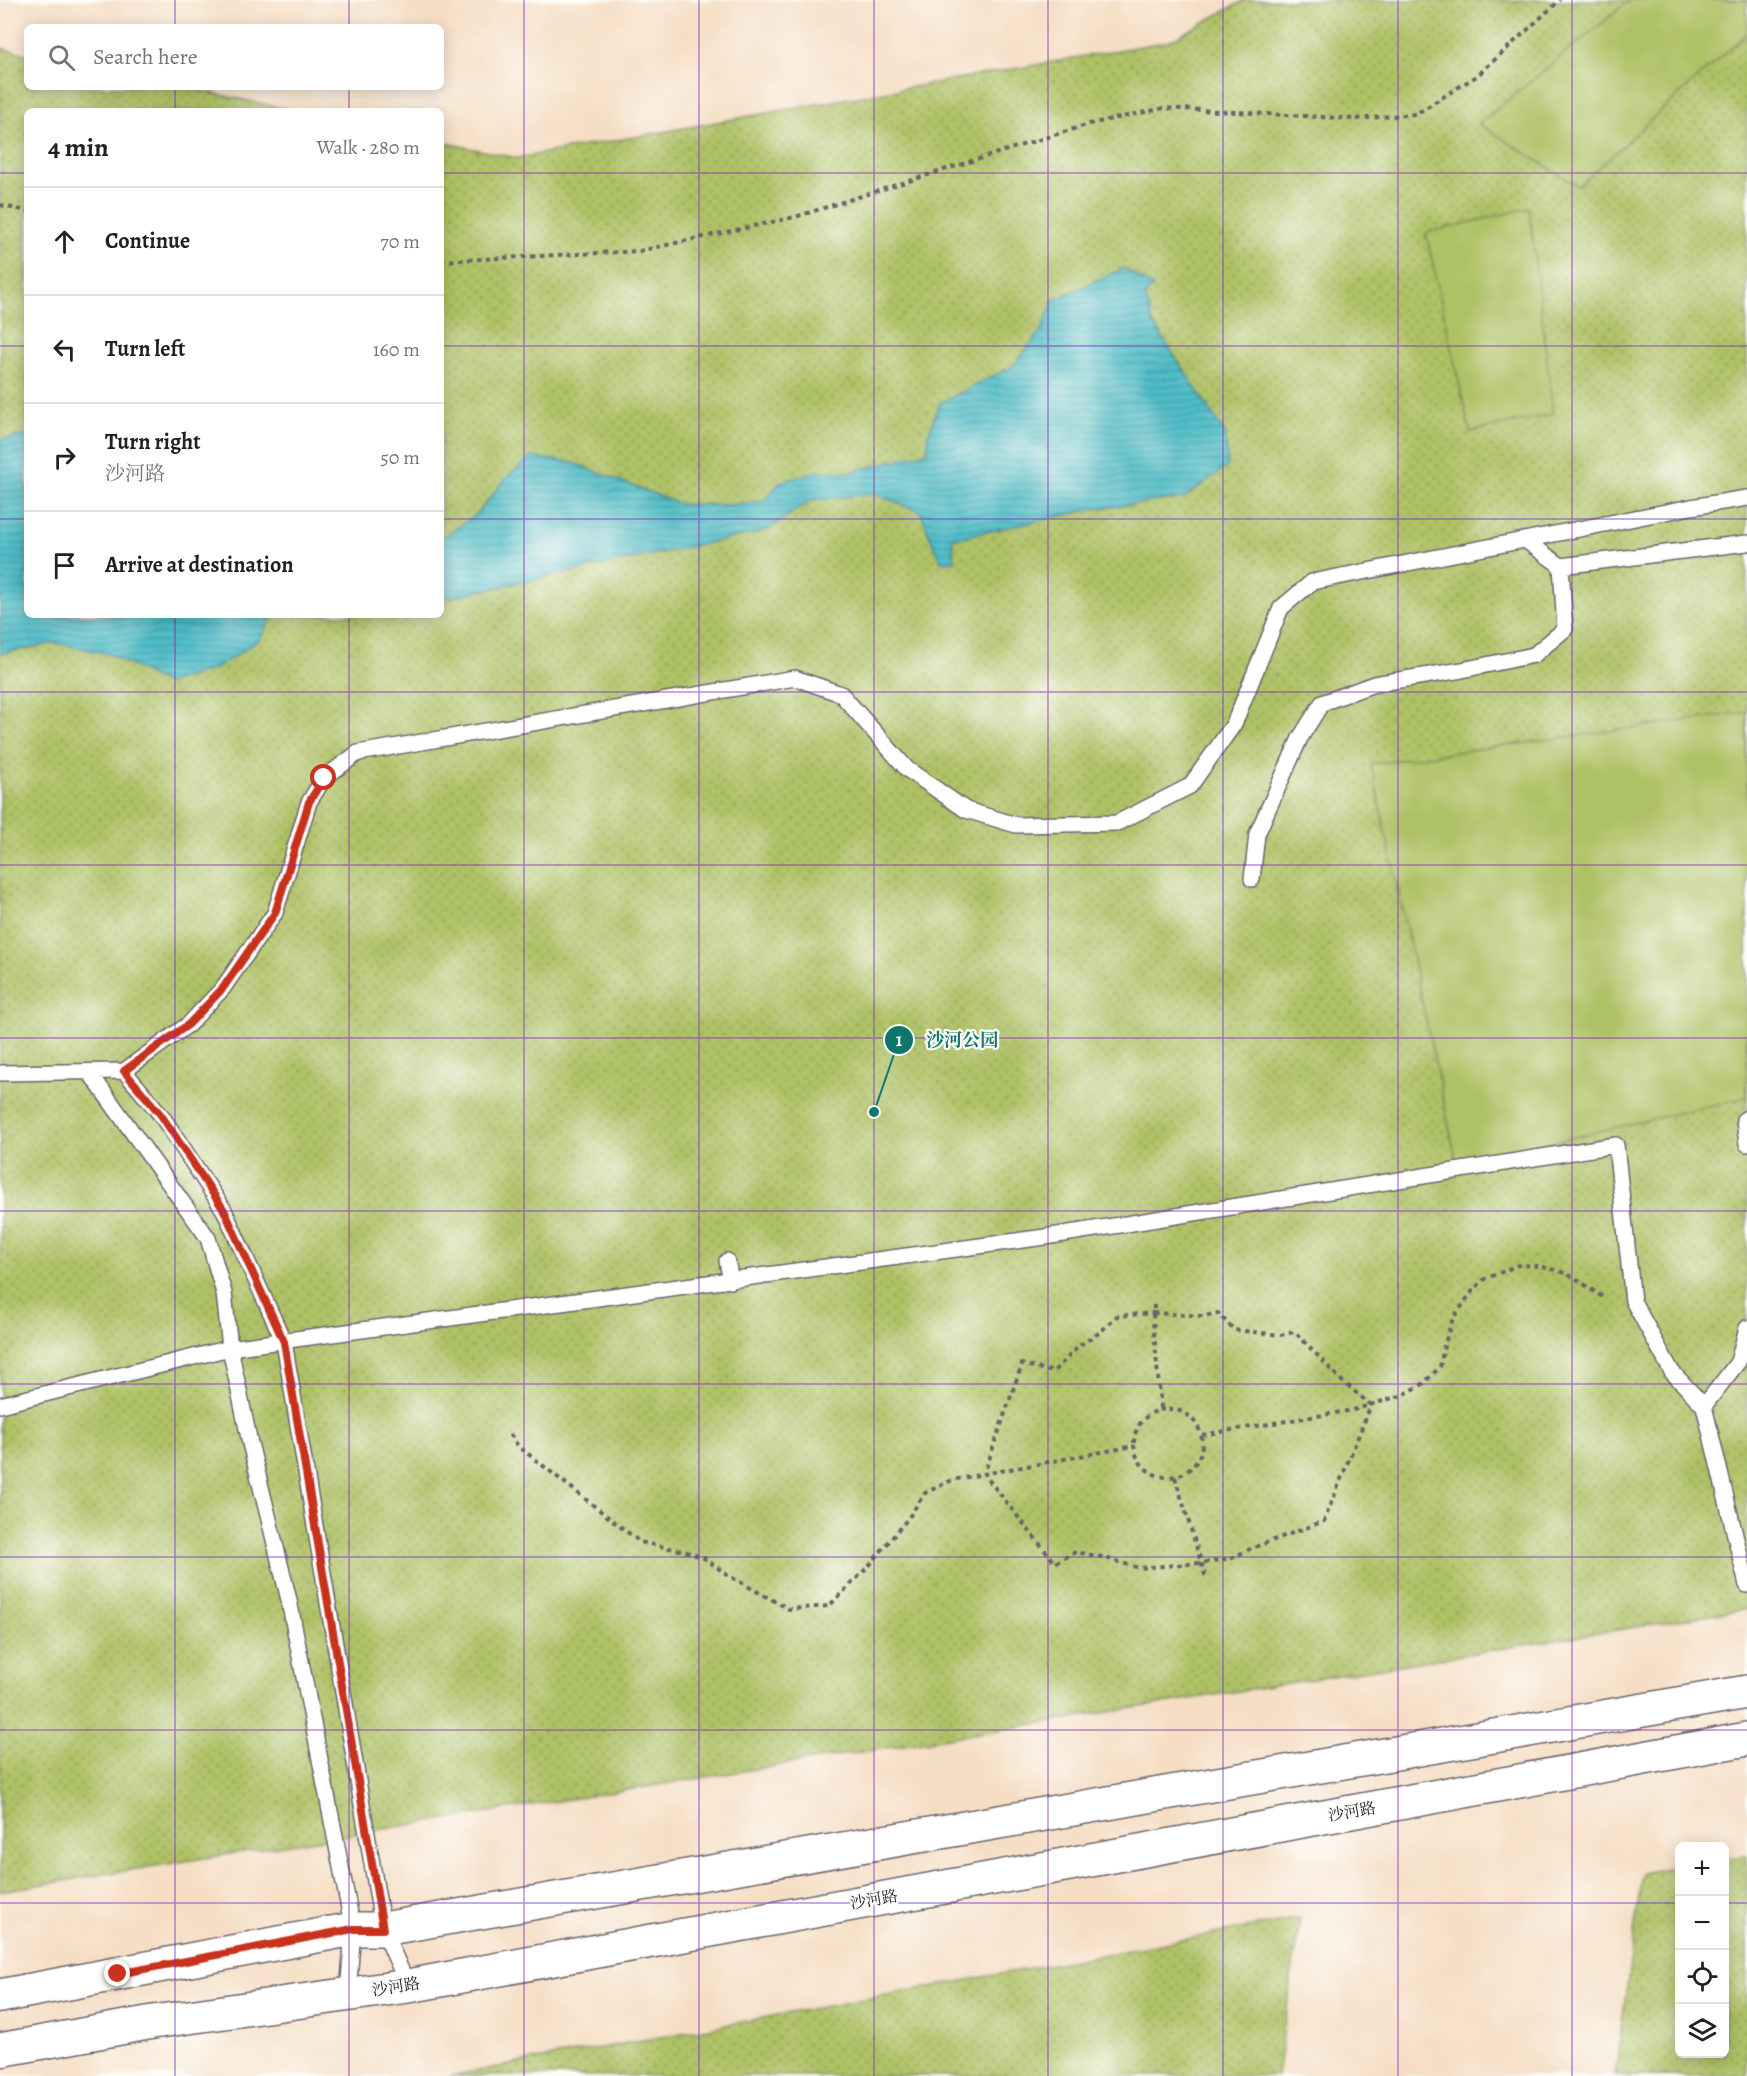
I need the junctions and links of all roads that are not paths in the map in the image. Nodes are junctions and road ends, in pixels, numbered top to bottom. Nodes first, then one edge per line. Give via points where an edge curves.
1 (1747, 498) edge
2 (1525, 540) junction
3 (1747, 543) edge
4 (1561, 566) junction
5 (1252, 879) dead end
6 (124, 1071) junction
7 (0, 1073) edge
8 (90, 1073) junction
9 (1747, 1118) edge
10 (1747, 1144) edge
11 (728, 1262) dead end
12 (731, 1281) junction
13 (1747, 1329) edge
14 (284, 1342) junction
15 (230, 1348) junction
16 (0, 1405) edge
17 (1704, 1406) junction
18 (1747, 1585) edge
19 (1747, 1692) edge
20 (1747, 1739) edge
21 (368, 1929) junction
22 (408, 1986) junction
23 (348, 1994) junction
24 (0, 1996) edge
25 (0, 2050) edge

1 - 2 lane
2 - 4 lane
2 - 6 lane via 1312,582 1281,608 1234,724 1190,786 1117,823 1016,825 966,810 907,769 841,694 795,678 358,753 324,778 309,802 275,913 223,988 189,1024
3 - 4 lane
4 - 5 lane via 1565,629 1534,656 1374,684 1322,703 1300,738 1257,834
6 - 8 lane
6 - 14 lane via 161,1115 224,1210
7 - 8 lane
8 - 15 lane via 208,1238 224,1293
9 - 10 lane
11 - 12 lane
12 - 14 lane
12 - 17 lane via 1045,1237 1616,1145 1633,1301 1672,1372
13 - 17 lane via 1737,1362
14 - 15 lane
14 - 21 lane
15 - 16 lane
15 - 21 lane
17 - 18 lane
19 - 21 main road
20 - 22 main road, 沙河路
21 - 22 lane
21 - 23 lane
21 - 24 main road
22 - 23 main road, 沙河路
23 - 25 main road, 沙河路 via 153,2022

